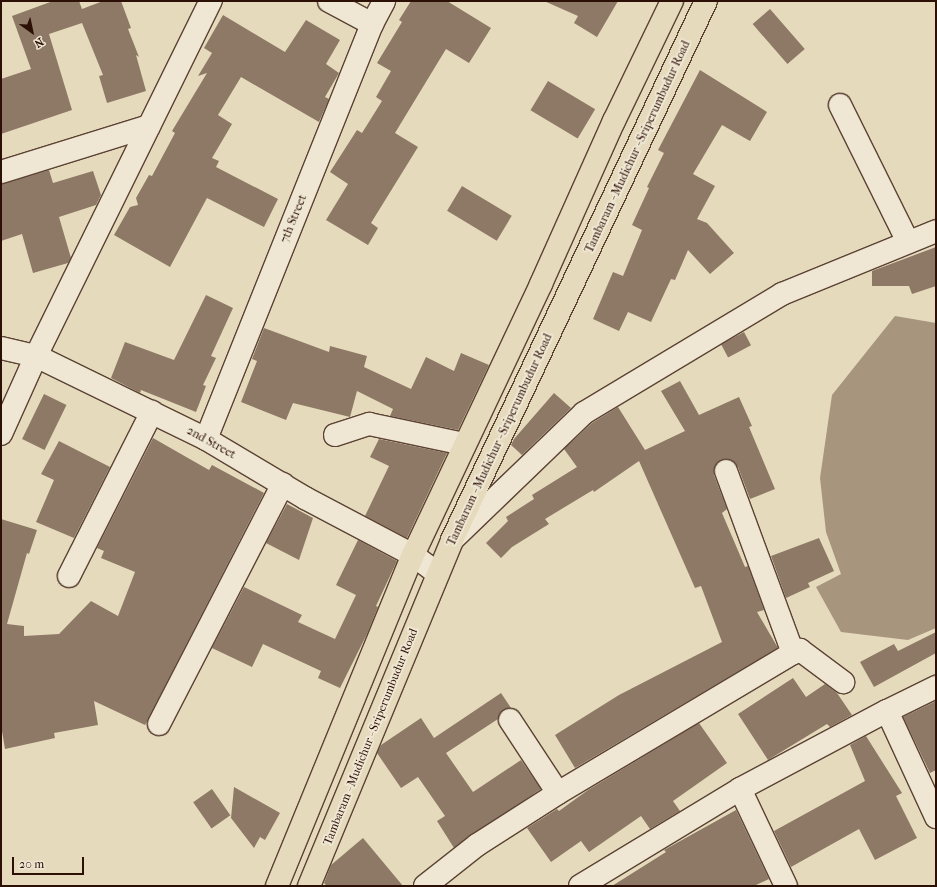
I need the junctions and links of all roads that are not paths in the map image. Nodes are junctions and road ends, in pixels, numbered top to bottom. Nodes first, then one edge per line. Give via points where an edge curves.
1 (211, 1) edge
2 (328, 1) edge
3 (384, 1) edge
4 (672, 1) edge
5 (706, 1) edge
6 (372, 24) junction
7 (840, 105) dead end
8 (149, 126) junction
9 (1, 172) edge
10 (936, 231) edge
11 (908, 242) junction
12 (1, 348) edge
13 (36, 356) junction
14 (152, 412) junction
15 (1, 434) edge
16 (335, 435) dead end
17 (206, 439) junction
18 (464, 444) junction
19 (726, 471) dead end
20 (283, 484) junction
21 (452, 540) junction
22 (413, 555) junction
23 (438, 574) junction
24 (69, 576) dead end
25 (793, 653) junction
26 (843, 682) dead end
27 (936, 687) edge
28 (887, 711) junction
29 (510, 720) dead end
30 (159, 724) dead end
31 (740, 789) junction
32 (558, 794) junction
33 (936, 817) edge
34 (277, 886) edge
35 (309, 886) edge
36 (425, 886) edge
37 (580, 886) edge
38 (786, 886) edge

1 - 8 street
2 - 6 street
3 - 6 street, 7th Street
4 - 18 main road
5 - 21 main road, Tambaram - Mudichur - Sriperumbudur Road
6 - 17 street, 7th Street
7 - 11 street
8 - 9 street
8 - 13 street
10 - 11 street
11 - 21 street via 782,294 584,413
12 - 13 street, 2nd Street
13 - 14 street, 2nd Street
13 - 15 street
14 - 17 street, 2nd Street
14 - 24 street
16 - 18 street via 369,424
17 - 20 street, 2nd Street
18 - 22 main road
19 - 25 street
20 - 22 street, 2nd Street
20 - 30 street
21 - 23 main road, Tambaram - Mudichur - Sriperumbudur Road
22 - 23 street, 2nd Street
22 - 34 main road
23 - 35 main road, Tambaram - Mudichur - Sriperumbudur Road
25 - 26 street via 800,650
25 - 32 street
27 - 28 street
28 - 31 street
28 - 33 street
29 - 32 street
31 - 37 street
31 - 38 street
32 - 36 street via 477,845

